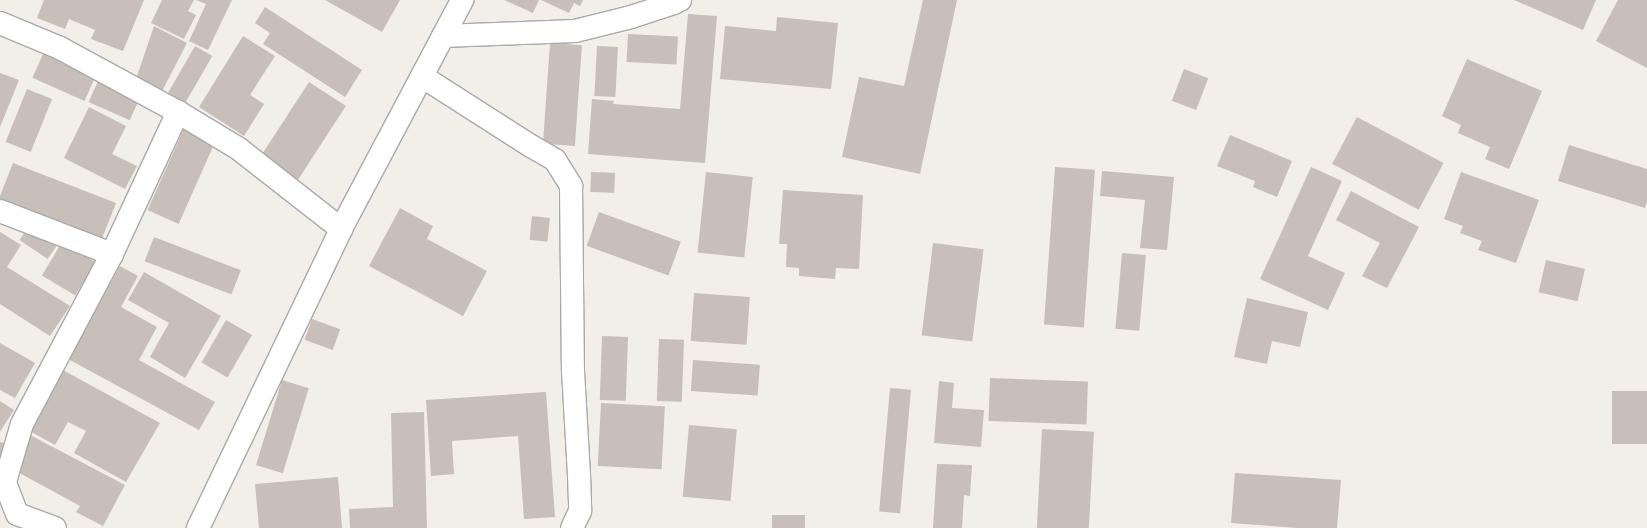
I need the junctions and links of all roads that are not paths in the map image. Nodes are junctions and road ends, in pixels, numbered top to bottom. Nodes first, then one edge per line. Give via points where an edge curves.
1 (462, 0) edge
2 (680, 0) edge
3 (0, 23) edge
4 (443, 36) junction
5 (423, 74) junction
6 (178, 112) junction
7 (0, 211) edge
8 (341, 229) junction
9 (112, 254) junction
10 (56, 528) edge
11 (198, 528) edge
12 (572, 528) edge

1 - 4 street
2 - 4 street via 631,17 575,31
3 - 6 street via 60,48
4 - 5 street
5 - 8 street
5 - 12 street via 423,77 555,160 571,186 573,371 580,475 580,511
6 - 8 street via 239,149
6 - 9 street
7 - 9 street
8 - 11 street
9 - 10 street via 22,424 5,482 17,514

